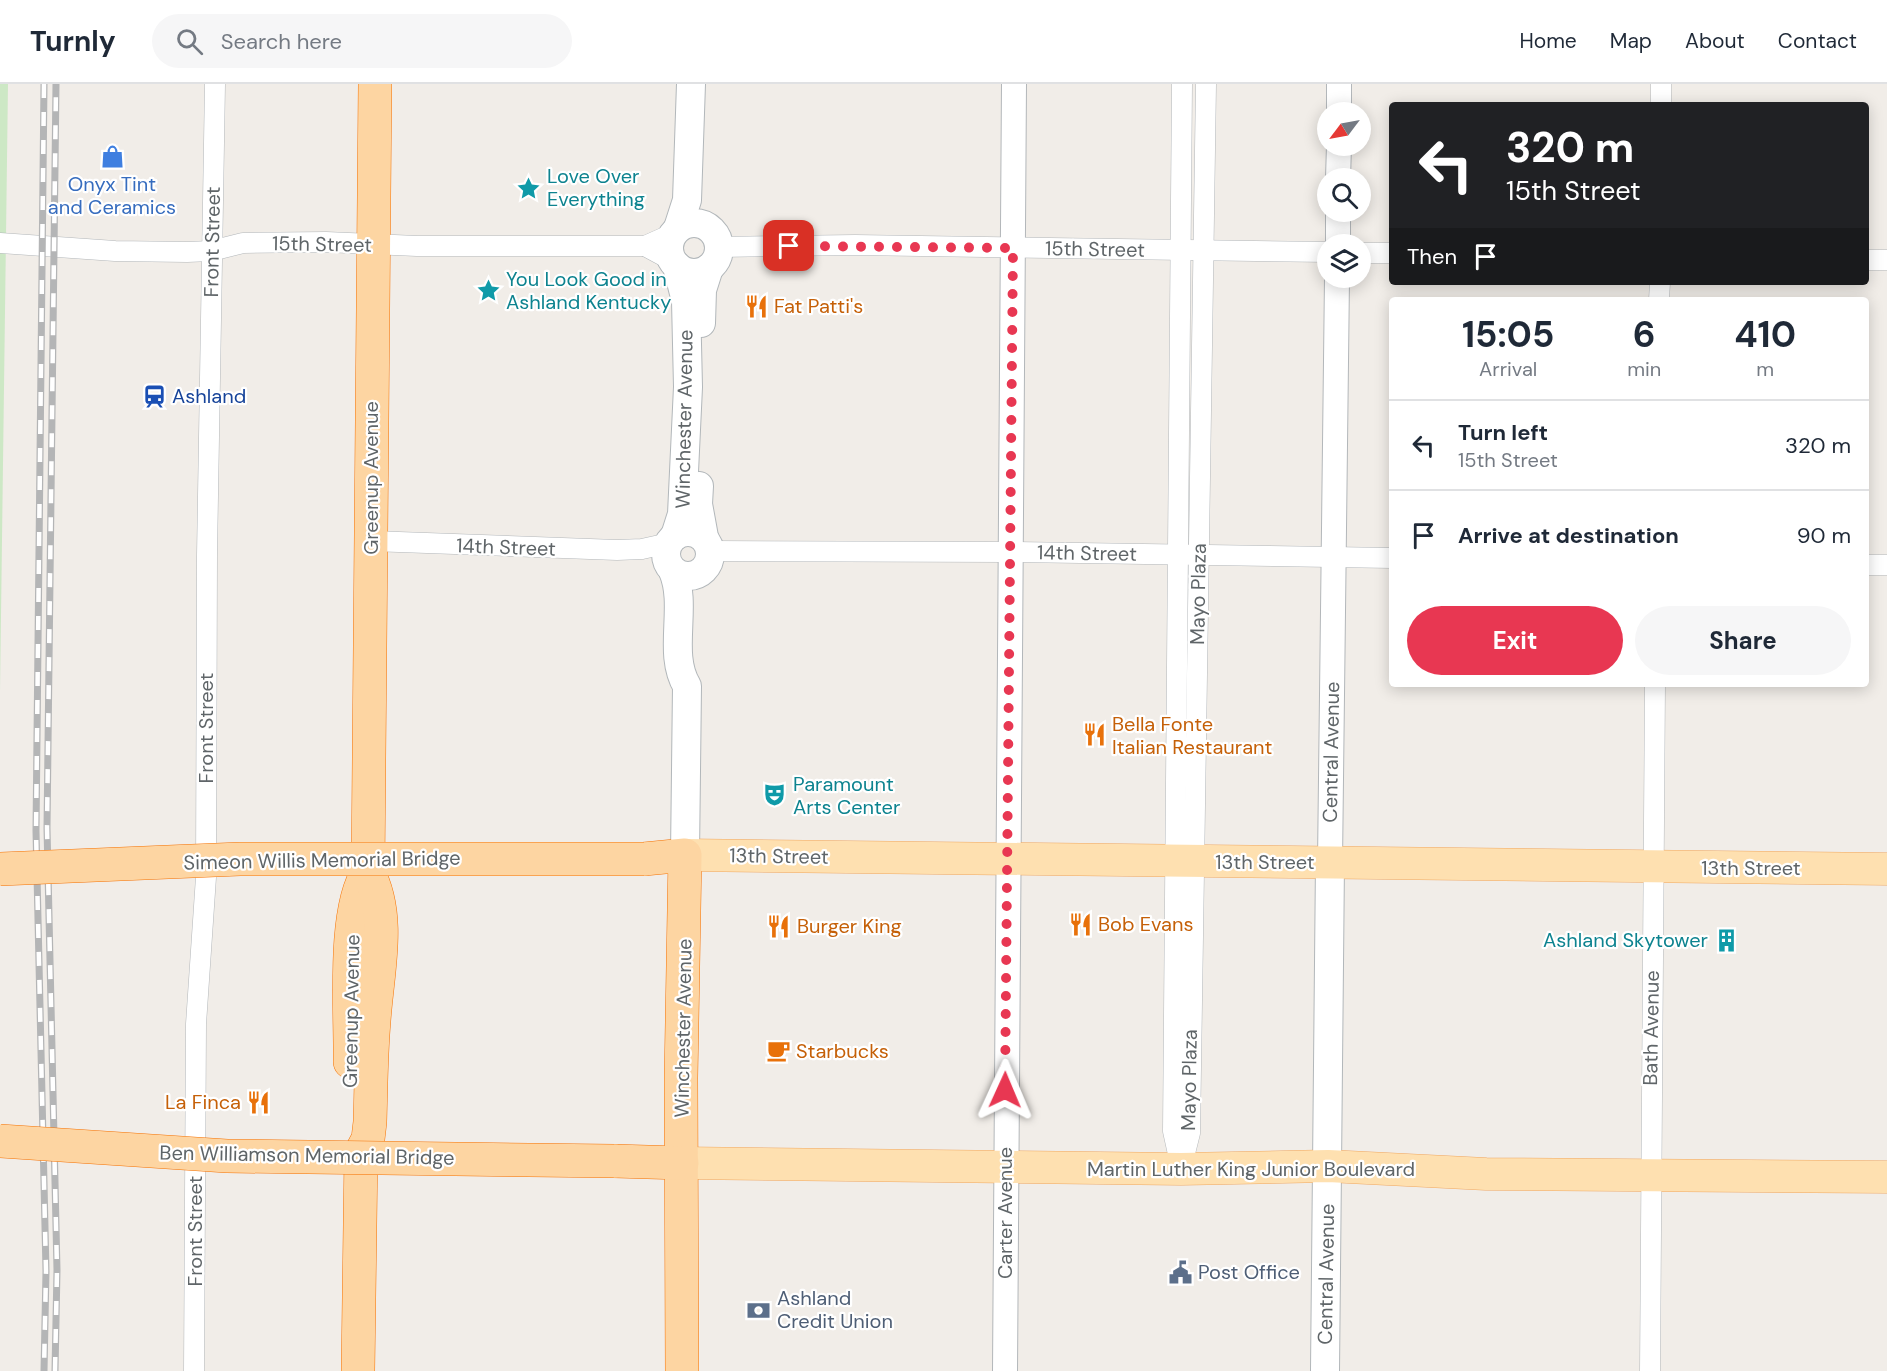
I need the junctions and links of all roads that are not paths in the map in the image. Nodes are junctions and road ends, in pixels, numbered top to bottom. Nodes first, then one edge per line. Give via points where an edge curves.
1 (215, 84) edge
2 (375, 84) edge
3 (690, 84) edge
4 (704, 84) edge
5 (1014, 84) edge
6 (1182, 84) edge
7 (1206, 84) edge
8 (1339, 84) edge
9 (1661, 84) edge
10 (1339, 102) edge
11 (1661, 102) edge
12 (0, 243) edge
13 (373, 244) junction
14 (675, 247) junction
15 (713, 248) junction
16 (1013, 248) junction
17 (1180, 250) junction
18 (1204, 250) junction
19 (211, 251) junction
20 (1317, 252) edge
21 (1371, 253) edge
22 (1389, 253) edge
23 (1869, 260) edge
24 (1887, 260) edge
25 (1337, 288) edge
26 (370, 541) junction
27 (665, 552) junction
28 (1009, 552) junction
29 (706, 553) junction
30 (1179, 555) junction
31 (1198, 556) junction
32 (1334, 557) junction
33 (1389, 558) edge
34 (1869, 565) edge
35 (1887, 565) edge
36 (687, 686) junction
37 (1654, 687) edge
38 (685, 855) junction
39 (644, 859) joint
40 (1009, 859) junction
41 (1184, 862) junction
42 (1330, 862) junction
43 (1652, 867) junction
44 (0, 869) edge
45 (1887, 869) edge
46 (0, 1141) edge
47 (614, 1161) joint
48 (682, 1163) junction
49 (1328, 1166) junction
50 (1004, 1167) junction
51 (1181, 1169) junction
52 (1649, 1177) junction
53 (1887, 1177) edge
54 (194, 1371) edge
55 (358, 1371) edge
56 (682, 1371) edge
57 (1005, 1371) edge
58 (1325, 1371) edge
59 (1650, 1371) edge

1 - 19 street, Front Street
2 - 13 highway, Greenup Avenue
3 - 14 main road via 687,200
4 - 15 main road, Winchester Avenue via 704,200
5 - 16 street, Carter Avenue
6 - 17 street, Mayo Plaza
7 - 18 street, Mayo Plaza
8 - 10 street
9 - 11 street
12 - 19 street, 15th Street via 115,251
13 - 14 street, 15th Street
13 - 19 street, 15th Street via 243,243
13 - 26 highway, Greenup Avenue
14 - 15 main road via 694,222
14 - 15 main road via 693,273
14 - 27 main road, Winchester Avenue via 686,301 688,387 682,514
15 - 16 street, 15th Street
15 - 29 main road, Winchester Avenue via 702,290 698,504
16 - 17 street, 15th Street
16 - 28 street, Carter Avenue
17 - 18 street, 15th Street
17 - 30 street, Mayo Plaza
18 - 20 street, 15th Street
18 - 31 street, Mayo Plaza
19 - 54 street, Front Street via 206,877 196,1024
21 - 22 street
23 - 24 street
25 - 32 street, Central Avenue
26 - 27 street, 14th Street
26 - 55 highway, Greenup Avenue via 368,872 359,885 352,913 350,1124 361,1152
27 - 29 main road via 689,531
27 - 29 main road via 688,577
27 - 36 main road, Winchester Avenue via 678,582 679,672
28 - 29 street, 14th Street
28 - 30 street, 14th Street
28 - 40 street, Carter Avenue
29 - 36 main road, Winchester Avenue via 698,586 696,673
30 - 31 street, 14th Street
30 - 41 street, Mayo Plaza
31 - 32 street, 14th Street
31 - 41 street, Mayo Plaza
32 - 33 street, 14th Street
32 - 42 street, Central Avenue
34 - 35 street
36 - 38 main road, Winchester Avenue
37 - 43 street, Bath Avenue
38 - 39 highway, 13th Street
38 - 40 main road, 13th Street
38 - 48 highway, Winchester Avenue
39 - 44 highway, Simeon Willis Memorial Bridge, bridge via 275,859
40 - 41 main road, 13th Street
40 - 50 street, Carter Avenue
41 - 42 main road, 13th Street
41 - 51 street, Mayo Plaza via 1173,1131
42 - 43 main road, 13th Street
42 - 49 main road, Central Avenue
43 - 45 main road, 13th Street
43 - 52 street, Bath Avenue
46 - 47 highway, Ben Williamson Memorial Bridge, bridge via 227,1155
47 - 48 highway, Martin Luther King Junior Boulevard
48 - 50 main road, Martin Luther King Junior Boulevard
48 - 56 highway, Winchester Avenue
49 - 51 main road, Martin Luther King Junior Boulevard
49 - 52 main road, Martin Luther King Junior Boulevard
49 - 58 main road, Central Avenue
50 - 51 main road, Martin Luther King Junior Boulevard
50 - 57 street, Carter Avenue
52 - 53 main road, Martin Luther King Junior Boulevard
52 - 59 street, Bath Avenue

